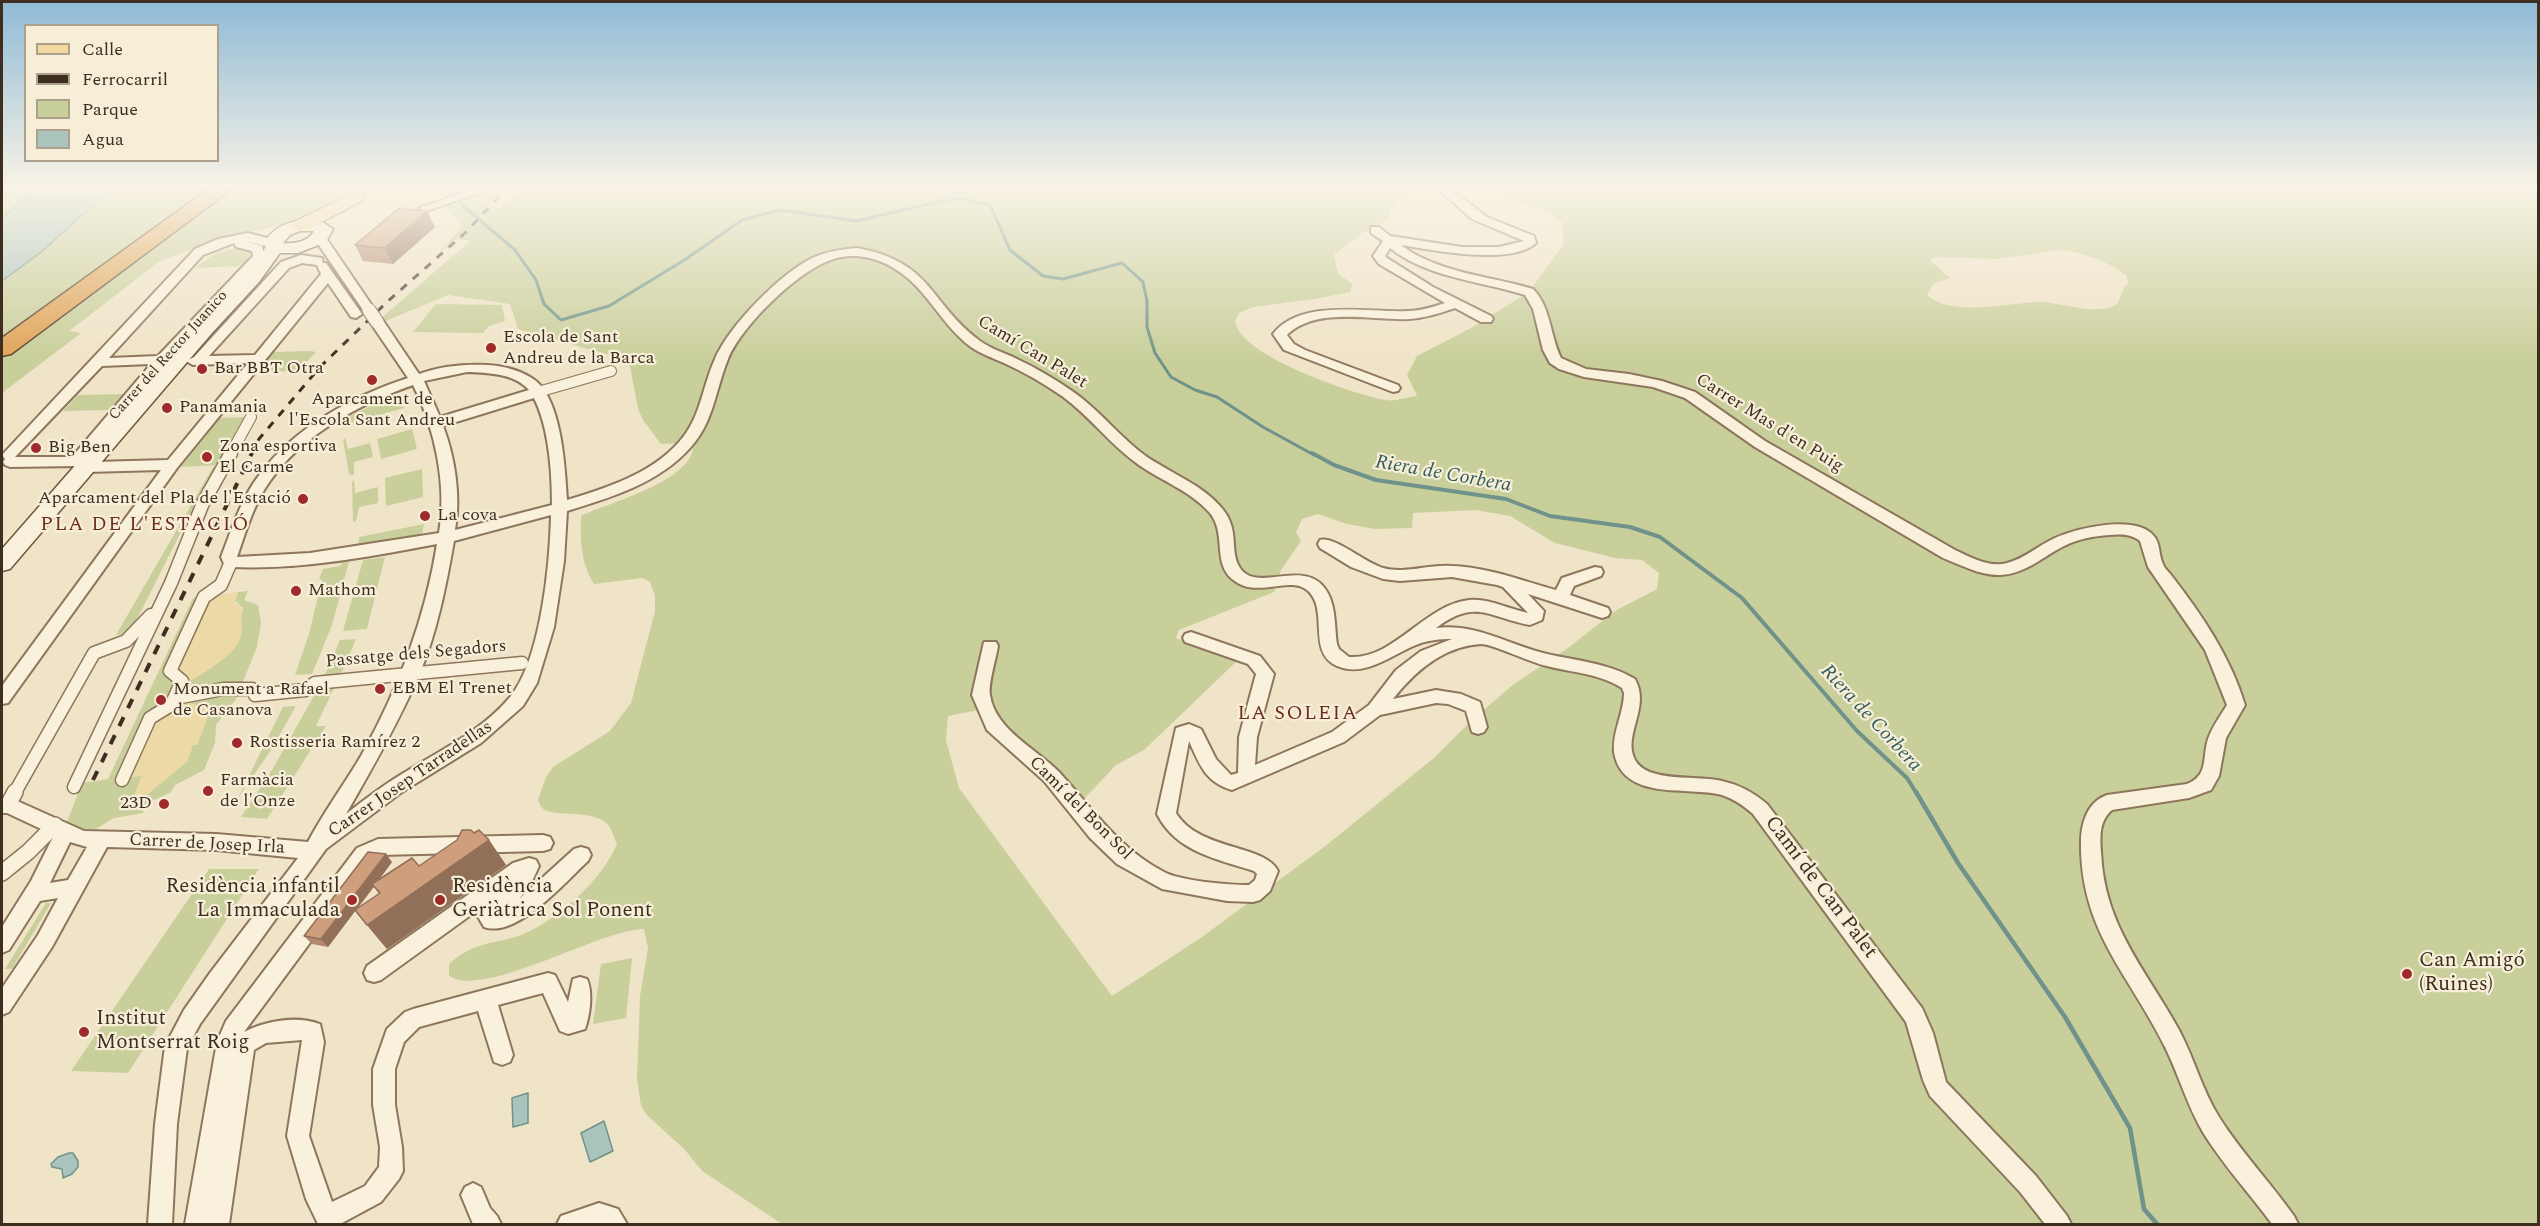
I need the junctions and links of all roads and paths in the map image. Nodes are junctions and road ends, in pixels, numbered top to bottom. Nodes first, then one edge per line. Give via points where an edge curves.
1 (123, 245) edge
2 (144, 245) edge
3 (208, 245) edge
4 (212, 245) edge
5 (227, 245) edge
6 (248, 245) edge
7 (265, 245) edge
8 (274, 245) edge
9 (305, 245) edge
10 (317, 245) edge
11 (319, 245) edge
12 (1385, 245) edge
13 (1395, 245) edge
14 (1439, 245) edge
15 (1525, 245) edge
16 (272, 251) junction
17 (195, 258) junction
18 (318, 261) junction
19 (328, 274) junction
20 (1456, 304) junction
21 (367, 316) junction
22 (1486, 319) dead end
23 (2, 331) edge
24 (2, 348) edge
25 (260, 359) junction
26 (170, 361) junction
27 (198, 361) junction
28 (98, 362) junction
29 (611, 371) dead end
30 (416, 379) junction
31 (1393, 388) dead end
32 (538, 392) junction
33 (251, 417) dead end
34 (436, 423) junction
35 (5, 460) edge
36 (84, 463) junction
37 (172, 465) junction
38 (559, 508) junction
39 (448, 537) junction
40 (1326, 544) dead end
41 (231, 562) junction
42 (2, 563) edge
43 (1594, 572) dead end
44 (1506, 581) junction
45 (171, 584) junction
46 (1561, 597) junction
47 (1602, 612) dead end
48 (1191, 638) dead end
49 (1482, 639) junction
50 (1411, 640) junction
51 (990, 646) dead end
52 (522, 663) dead end
53 (411, 674) junction
54 (2, 698) edge
55 (176, 698) junction
56 (1375, 710) junction
57 (1478, 727) dead end
58 (1247, 775) junction
59 (122, 780) dead end
60 (74, 787) dead end
61 (378, 799) junction
62 (344, 801) junction
63 (5, 806) edge
64 (60, 828) junction
65 (101, 840) junction
66 (315, 847) junction
67 (580, 855) dead end
68 (529, 866) junction
69 (2, 873) edge
70 (75, 888) junction
71 (33, 893) junction
72 (2, 944) edge
73 (374, 972) dead end
74 (580, 986) dead end
75 (485, 998) junction
76 (2, 1005) edge
77 (502, 1055) dead end
78 (473, 1195) dead end
79 (160, 1224) edge
80 (197, 1224) edge
81 (217, 1224) edge
82 (489, 1224) edge
83 (569, 1224) edge
84 (615, 1224) edge
85 (2059, 1224) edge
86 (2286, 1224) edge

1 - 23 highway
2 - 24 highway
3 - 17 street via 191,256
4 - 17 street
5 - 17 street, Carrer del Rector Juanico
6 - 26 street, Carrer del Rector Juanico via 259,252 259,257
7 - 16 street
8 - 16 main road
9 - 16 main road, Carrer del Rector Juanico
10 - 18 street
11 - 21 street
12 - 20 street via 1379,256 1383,261
13 - 86 street, Carrer Mas d'en Puig via 1422,261 1529,292 1539,309 1550,350 1564,366 1584,373 1657,384 1690,395 1760,444 1949,554 1982,567 2005,569 2069,538 2115,530 2134,531 2146,537 2156,567 2205,635 2231,685 2236,705 2217,738 2210,776 2204,785 2189,791 2117,800 2098,809 2091,832 2094,888 2122,960 2167,1029 2204,1111 2220,1139
14 - 15 street via 1493,252
16 - 26 main road, Carrer del Rector Juanico
17 - 28 street
18 - 19 street
18 - 27 street, Carrer del Rector Juanico via 302,259 285,265
19 - 21 street
19 - 25 street
20 - 22 street
20 - 31 street via 1414,315 1350,313 1316,317 1283,328 1280,334 1289,347 1300,353
21 - 30 street
25 - 27 street
25 - 37 street
26 - 27 street
26 - 28 street
26 - 36 main road, Carrer del Rector Juanico
28 - 35 street
29 - 32 street
30 - 32 street via 452,370 488,369 525,379
30 - 34 street
30 - 41 street via 356,403 291,448 265,477 229,556
32 - 34 street
32 - 38 street, Carrer Josep Tarradellas via 555,449
33 - 45 street via 203,502
34 - 39 street via 448,482
35 - 36 street
36 - 37 street
36 - 42 main road, Carrer del Rector Juanico
37 - 54 street
38 - 39 street, Camí Can Palet
38 - 50 street, Camí Can Palet via 633,482 679,452 699,427 725,352 768,297 817,259 843,251 860,251 909,272 930,292 952,323 976,344 1075,399 1135,455 1217,510 1227,526 1228,562 1238,577 1257,583 1306,582 1322,596 1330,648 1337,658 1347,663 1366,662
38 - 61 street, Carrer Josep Tarradellas via 560,527 546,622 533,669 519,699 491,727
39 - 41 street, Camí Can Palet via 309,558
39 - 53 street via 436,597
40 - 44 street via 1362,566 1391,575 1457,572
41 - 55 street via 221,585 204,597 170,671 182,681
43 - 46 street via 1568,582
44 - 46 street
44 - 50 street via 1533,606 1536,616 1530,619 1488,607 1466,606 1448,610
45 - 60 street
45 - 63 street via 146,623 126,641 94,654
46 - 47 street
48 - 58 street via 1254,660 1264,674 1247,742
49 - 50 street via 1448,633
49 - 56 street via 1427,655 1402,675
49 - 85 street, Camí de Can Palet via 1611,675 1629,684 1632,696 1623,753 1639,776 1658,783 1717,785 1743,795 1760,809 1914,1015 1923,1032 1938,1089 2028,1184
51 - 58 street, Camí del Bon Sol via 981,695 993,725 1051,776 1124,858 1162,880 1227,893 1253,894 1263,885 1268,871 1261,865 1199,845 1166,814 1182,733 1195,734 1217,777 1224,782 1232,783
52 - 53 street, Passatge dels Segadors
53 - 55 street, Passatge dels Segadors via 315,683 305,690 255,695 242,687
53 - 62 street
55 - 59 street via 150,718
56 - 57 street via 1434,695 1458,698 1474,707
56 - 58 street via 1338,737
61 - 62 street via 352,809
61 - 66 street, Carrer Josep Tarradellas
62 - 66 street
63 - 64 street, Carrer de Josep Irla
64 - 65 street, Carrer de Josep Irla via 82,839
64 - 69 street
64 - 71 street
65 - 66 street, Carrer de Josep Irla
65 - 70 street
66 - 79 street via 217,980 176,1046 166,1113
67 - 68 street via 521,910 491,921 487,915 522,882
68 - 73 street
68 - 80 street via 543,843 378,847 364,854 234,1028 228,1042
70 - 71 street
70 - 76 street
71 - 72 street
74 - 75 street via 578,1022 568,1024 548,982
75 - 77 street
75 - 81 street via 413,1019 395,1036 384,1069 391,1171 373,1194 326,1216 298,1136 312,1031 292,1029 250,1038 244,1045
78 - 82 street via 481,1216
83 - 84 street via 599,1215 610,1217

